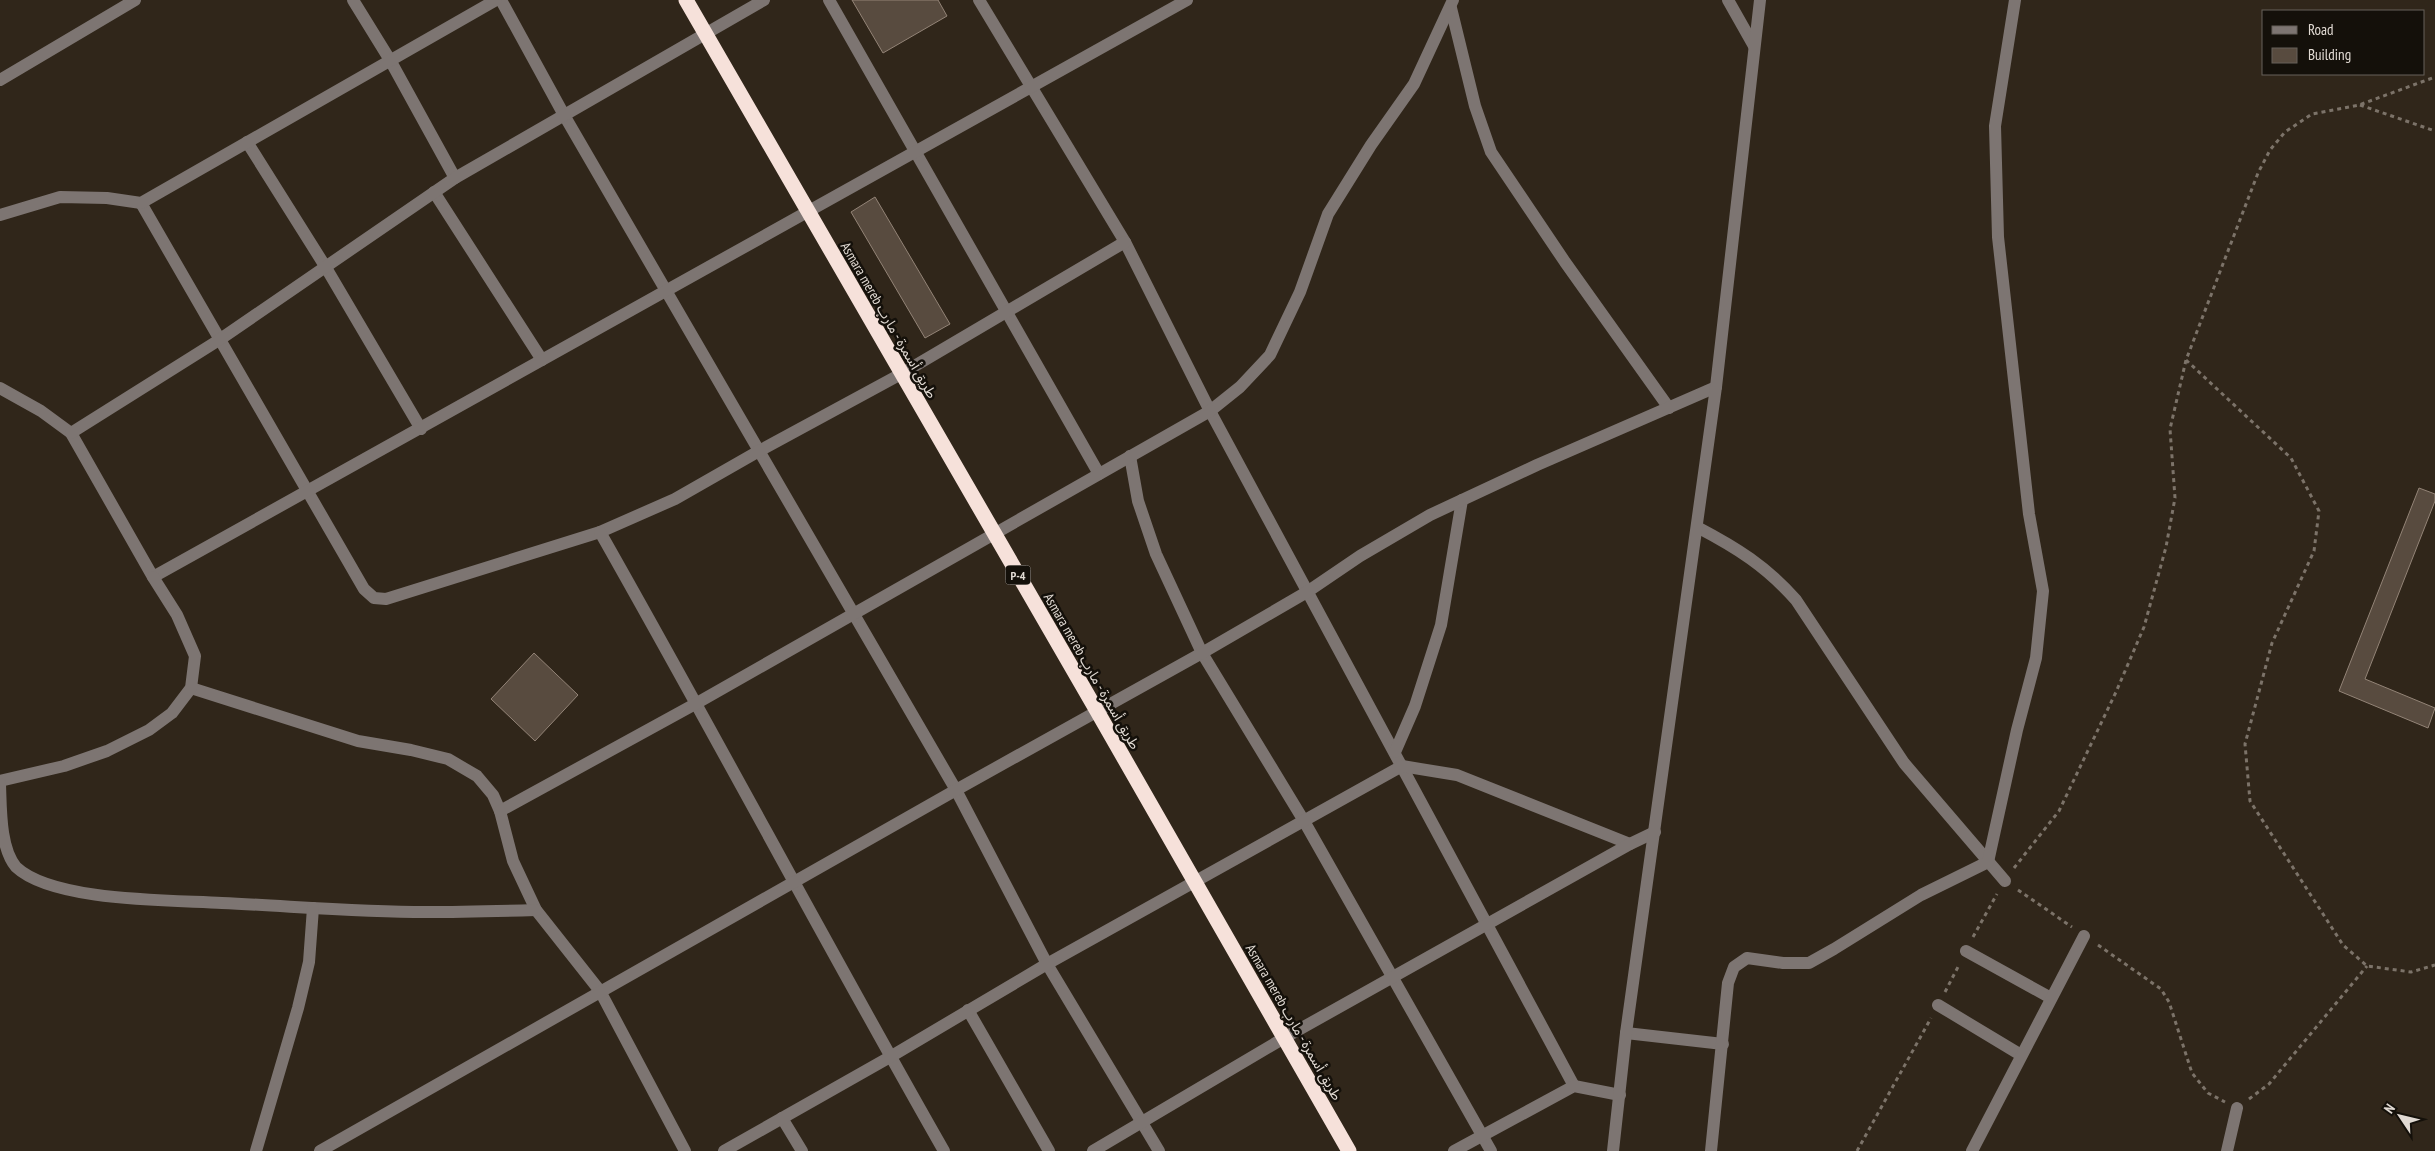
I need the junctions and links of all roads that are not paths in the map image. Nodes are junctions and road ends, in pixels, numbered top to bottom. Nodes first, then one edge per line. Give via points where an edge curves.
1 (133, 0) edge
2 (353, 0) edge
3 (496, 0) edge
4 (501, 0) edge
5 (686, 0) edge
6 (764, 0) edge
7 (829, 0) edge
8 (980, 0) edge
9 (1187, 0) edge
10 (1728, 0) edge
11 (1760, 0) edge
12 (2015, 0) edge
13 (1452, 4) edge
14 (705, 34) junction
15 (1754, 46) junction
16 (390, 60) junction
17 (0, 80) edge
18 (1031, 86) junction
19 (564, 115) junction
20 (247, 142) junction
21 (914, 152) junction
22 (455, 178) junction
23 (434, 192) junction
24 (141, 203) junction
25 (809, 212) junction
26 (0, 215) edge
27 (1125, 242) junction
28 (325, 266) junction
29 (668, 290) junction
30 (1007, 311) junction
31 (219, 340) junction
32 (542, 360) junction
33 (901, 374) junction
34 (1716, 387) junction
35 (0, 388) edge
36 (1669, 408) junction
37 (1210, 411) junction
38 (421, 429) junction
39 (71, 433) junction
40 (760, 451) junction
41 (1130, 456) junction
42 (1099, 474) junction
43 (308, 491) junction
44 (1462, 500) junction
45 (1697, 527) junction
46 (600, 532) junction
47 (994, 534) junction
48 (153, 577) junction
49 (1307, 592) junction
50 (854, 613) junction
51 (1202, 653) junction
52 (191, 688) junction
53 (697, 702) junction
54 (1097, 711) junction
55 (1395, 752) junction
56 (1402, 766) junction
57 (0, 782) edge
58 (956, 790) junction
59 (500, 811) junction
60 (1304, 821) junction
61 (1655, 832) junction
62 (1630, 844) junction
63 (1988, 862) junction
64 (2005, 881) road end
65 (793, 882) junction
66 (1195, 883) junction
67 (313, 908) junction
68 (536, 910) junction
69 (1488, 924) junction
70 (2084, 936) road end
71 (1966, 951) road end
72 (1047, 964) junction
73 (1392, 978) junction
74 (600, 991) junction
75 (2051, 998) junction
76 (1938, 1005) road end
77 (968, 1010) junction
78 (1626, 1033) junction
79 (1284, 1038) junction
80 (1722, 1044) junction
81 (2021, 1055) junction
82 (890, 1057) junction
83 (1574, 1086) junction
84 (1620, 1095) junction
85 (2237, 1108) road end
86 (782, 1118) junction
87 (1142, 1123) junction
88 (1481, 1136) junction
89 (256, 1151) edge
90 (320, 1151) edge
91 (685, 1151) edge
92 (724, 1151) edge
93 (802, 1151) edge
94 (944, 1151) edge
95 (1049, 1151) edge
96 (1093, 1151) edge
97 (1159, 1151) edge
98 (1349, 1151) edge
99 (1454, 1151) edge
100 (1490, 1151) edge
101 (1613, 1151) edge
102 (1711, 1151) edge
103 (1972, 1151) edge
104 (2227, 1151) edge

1 - 17 street
2 - 16 street
3 - 16 street
4 - 19 street
5 - 14 highway, Asmara mereb طريق أسمرة - مارب / P-4
6 - 14 street
7 - 21 street
8 - 18 street
9 - 18 street
10 - 15 street
11 - 15 street
12 - 63 street via 1996,126 1998,237 2029,514 2043,591 2036,658
13 - 36 street via 1475,106 1491,152
13 - 37 street via 1414,84 1328,214 1300,292 1270,355 1240,387
14 - 19 street
14 - 25 highway, Asmara mereb طريق أسمرة - مارب / P-4
15 - 34 street
16 - 20 street
16 - 22 street
18 - 21 street
18 - 27 street
19 - 22 street
19 - 29 street
20 - 24 street
20 - 28 street
21 - 25 street
21 - 30 street
22 - 23 street
23 - 28 street
23 - 32 street
24 - 26 street via 60,197
24 - 31 street
25 - 29 street
25 - 33 highway, Asmara mereb طريق أسمرة - مارب / P-4
27 - 30 street
27 - 37 street
28 - 31 street
28 - 38 street
29 - 32 street
29 - 40 street
30 - 33 street
30 - 42 street
31 - 39 street
31 - 43 street
32 - 38 street
33 - 40 street
33 - 47 highway, Asmara mereb طريق أسمرة - مارب / P-4
34 - 36 street
34 - 45 street
35 - 39 street via 41,410
36 - 44 street
37 - 41 street
37 - 49 street
38 - 43 street
39 - 48 street
40 - 46 street via 676,499
40 - 50 street
41 - 42 street
41 - 51 street via 1138,501 1156,554
42 - 47 street
43 - 46 street via 364,589 374,598 386,599
43 - 48 street
44 - 49 street via 1360,556
44 - 55 street via 1441,624 1415,706
45 - 61 street
45 - 63 street via 1737,548 1768,571 1796,600 1904,763
46 - 53 street
47 - 50 street
47 - 54 highway, Asmara mereb طريق أسمرة - مارب / P-4
48 - 52 street via 177,615 195,656
49 - 51 street
49 - 55 street
50 - 53 street
50 - 58 street
51 - 54 street
51 - 60 street
52 - 57 street via 172,713 148,730 106,751 64,766
52 - 59 street via 358,741 448,759 477,776 493,795
53 - 59 street
53 - 65 street
54 - 58 street
54 - 66 highway, Asmara mereb طريق أسمرة - مارب / P-4
55 - 56 street
56 - 60 street
56 - 62 street via 1456,775
56 - 69 street
57 - 67 street via 1,829 6,851 15,867 32,878 56,887 130,899
58 - 65 street
58 - 72 street
59 - 68 street via 513,861
60 - 66 street
60 - 73 street
61 - 62 street
61 - 78 street
62 - 69 street
63 - 64 street
63 - 80 street via 1921,895 1808,963 1747,958 1734,967 1728,983
65 - 74 street
65 - 82 street
66 - 72 street
66 - 79 highway, Asmara mereb طريق أسمرة - مارب / P-4
67 - 68 street via 426,912
67 - 89 street via 309,962
68 - 74 street
69 - 73 street
69 - 83 street
70 - 75 street
71 - 75 street
72 - 77 street
72 - 87 street
73 - 79 street
73 - 88 street
74 - 90 street
74 - 91 street
75 - 81 street
76 - 81 street
77 - 82 street
77 - 95 street
78 - 80 street
78 - 84 street
79 - 87 street
79 - 98 highway, Asmara mereb طريق أسمرة - مارب / P-4
80 - 102 street
81 - 103 street
82 - 86 street
82 - 94 street
83 - 84 street
83 - 88 street
84 - 101 street
85 - 104 street
86 - 92 street
86 - 93 street
87 - 96 street
87 - 97 street
88 - 99 street
88 - 100 street

